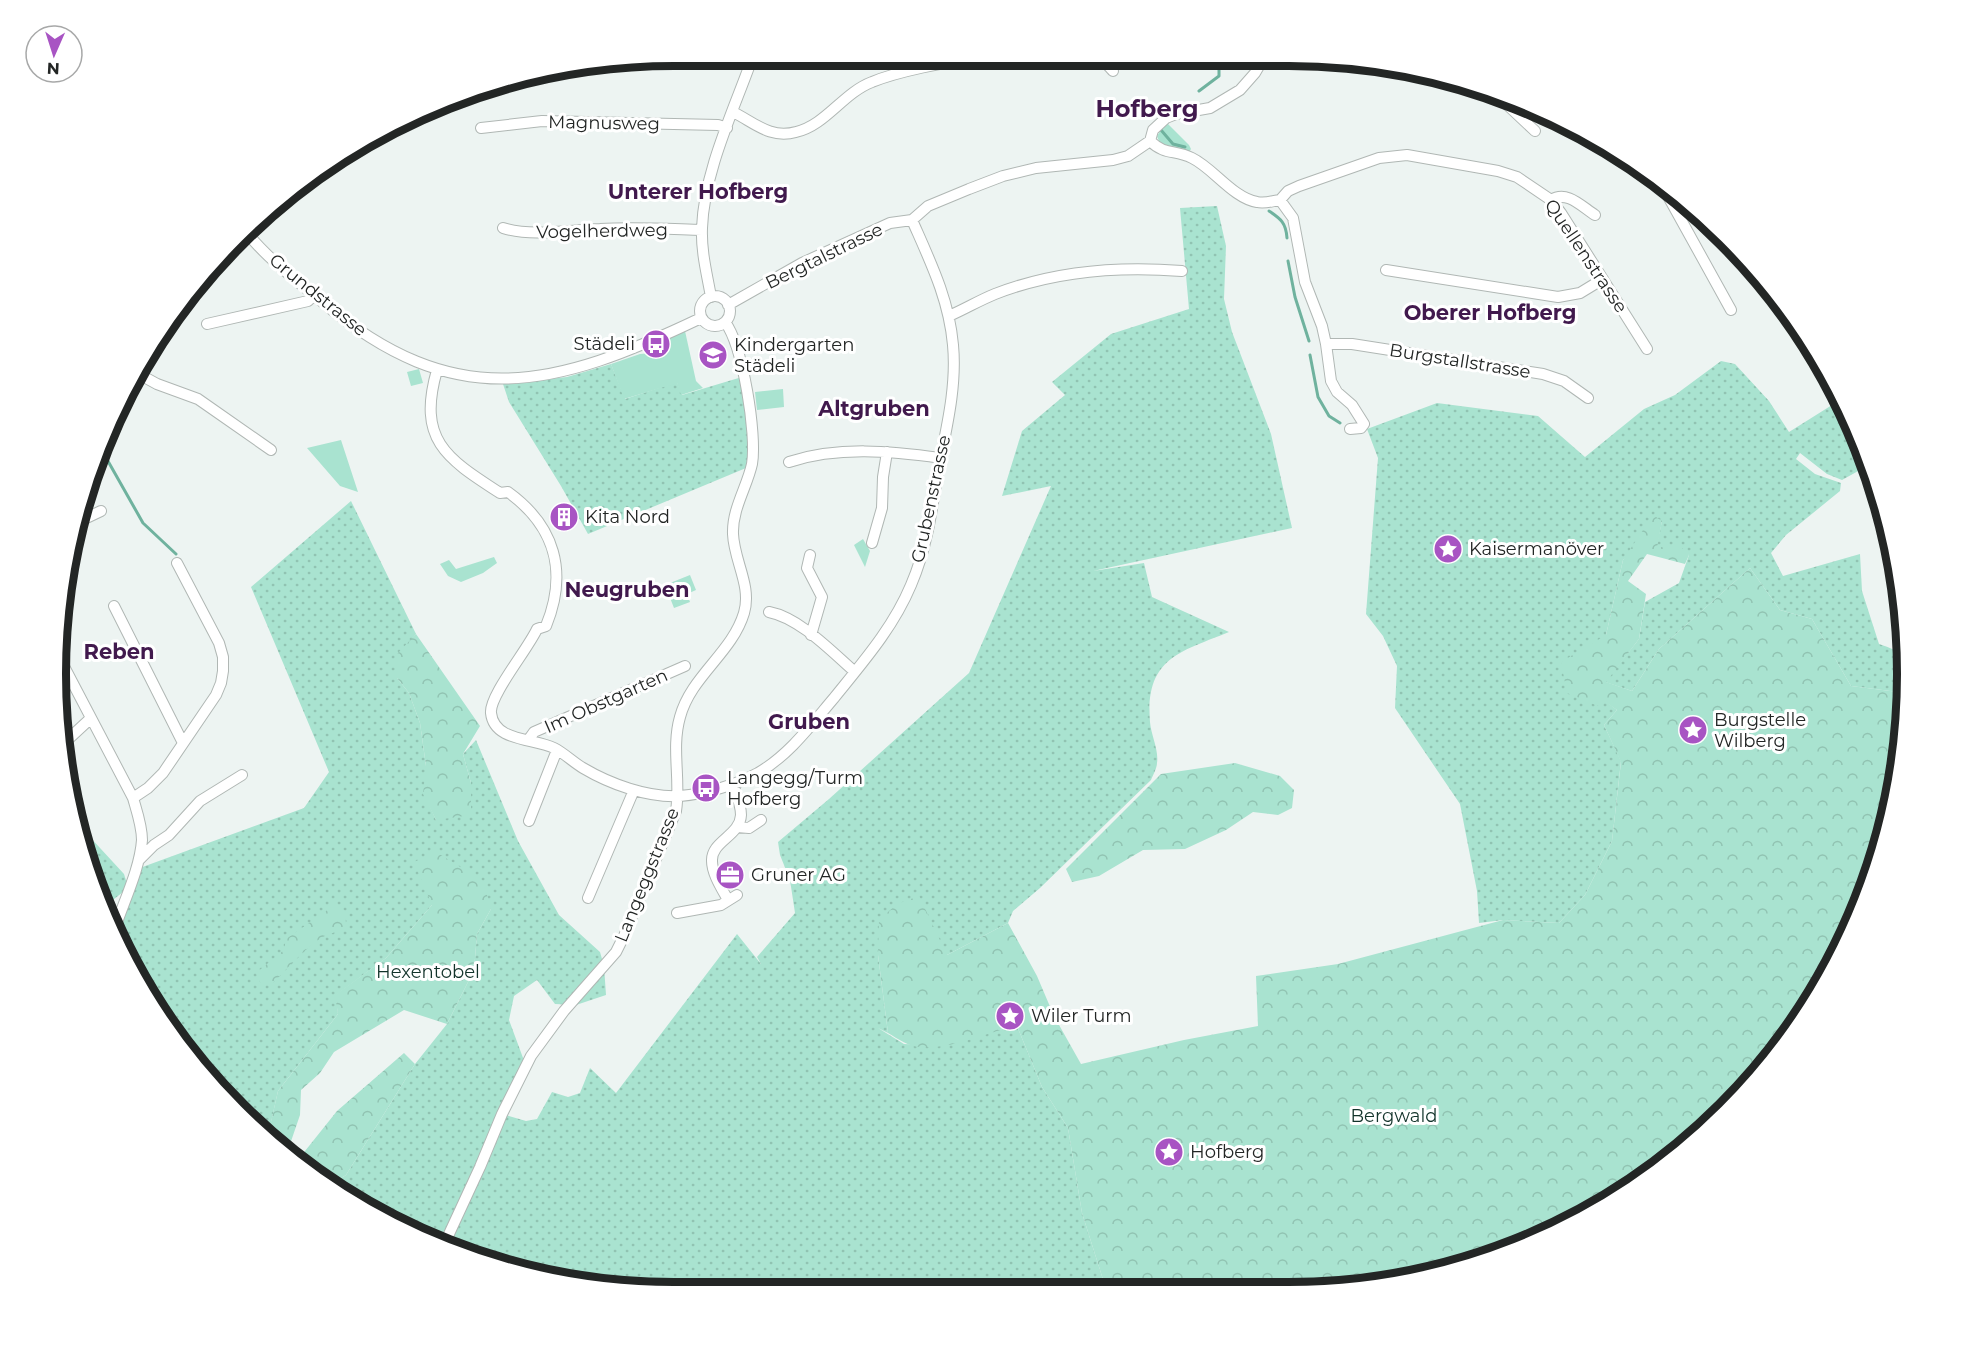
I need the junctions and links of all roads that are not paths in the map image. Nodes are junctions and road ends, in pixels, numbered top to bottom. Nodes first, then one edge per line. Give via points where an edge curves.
1 (749, 66) edge
2 (938, 66) edge
3 (1109, 66) edge
4 (1259, 66) edge
5 (1113, 71) dead end
6 (1510, 108) edge
7 (733, 112) junction
8 (482, 128) dead end
9 (728, 128) junction
10 (1535, 131) dead end
11 (1150, 141) junction
12 (1280, 200) junction
13 (1551, 200) junction
14 (1671, 202) edge
15 (1595, 215) dead end
16 (912, 220) junction
17 (502, 228) dead end
18 (702, 230) junction
19 (251, 237) edge
20 (1386, 270) dead end
21 (1182, 271) dead end
22 (1603, 279) junction
23 (314, 295) junction
24 (711, 297) junction
25 (728, 304) junction
26 (1731, 310) dead end
27 (949, 316) junction
28 (701, 318) junction
29 (725, 322) junction
30 (207, 324) dead end
31 (1326, 344) junction
32 (1647, 349) dead end
33 (437, 370) junction
34 (144, 377) edge
35 (1588, 398) dead end
36 (1350, 429) dead end
37 (271, 450) dead end
38 (888, 452) junction
39 (941, 458) junction
40 (789, 462) dead end
41 (101, 511) dead end
42 (87, 517) edge
43 (872, 543) dead end
44 (810, 555) dead end
45 (177, 563) dead end
46 (114, 606) dead end
47 (769, 612) dead end
48 (812, 635) junction
49 (685, 666) dead end
50 (66, 671) edge
51 (855, 672) junction
52 (90, 719) junction
53 (70, 739) edge
54 (529, 739) junction
55 (183, 743) junction
56 (557, 750) junction
57 (242, 775) dead end
58 (733, 784) junction
59 (634, 790) junction
60 (678, 796) junction
61 (133, 798) junction
62 (761, 820) dead end
63 (529, 821) dead end
64 (737, 827) junction
65 (139, 860) junction
66 (588, 898) dead end
67 (677, 913) dead end
68 (118, 920) edge
69 (447, 1238) edge

1 - 7 street
2 - 7 street via 870,82 819,121 796,132 765,131
3 - 5 street
4 - 11 street, Bergtalstrasse via 1240,90 1210,108 1166,118
6 - 10 street
7 - 9 street
8 - 9 street, Magnusweg via 565,121
9 - 18 street via 708,182
11 - 12 street via 1161,150 1196,160 1247,199 1260,203
11 - 16 street, Bergtalstrasse via 1121,159 1036,168 1003,177 928,206
12 - 13 street, Quellenstrasse via 1299,186 1379,158 1407,155 1498,171 1517,177
12 - 31 street via 1293,218 1305,282
13 - 15 street via 1565,195
13 - 22 street, Quellenstrasse
14 - 26 street
16 - 25 street, Bergtalstrasse via 896,221 852,240
16 - 27 street, Grubenstrasse via 937,275
17 - 18 street, Vogelherdweg via 542,232
18 - 24 street
19 - 23 street, Grundstrasse
20 - 22 street via 1558,297 1580,293
21 - 27 street via 1138,268 1066,275 998,293
22 - 32 street, Quellenstrasse
23 - 30 street via 308,301
23 - 33 street, Grundstrasse via 363,334
24 - 25 street
24 - 28 street via 701,305
25 - 29 street via 730,314
27 - 39 street, Grubenstrasse via 953,378
28 - 29 street via 717,327
28 - 33 street, Grundstrasse via 607,359 556,373 488,379
29 - 60 street, Langeggstrasse via 738,353 752,429 752,464 733,522 747,598 732,639 700,679 680,714 676,751
31 - 35 street, Burgstallstrasse via 1352,344 1543,374 1563,381
31 - 36 street via 1333,387 1352,405 1364,424
33 - 54 street via 430,406 435,433 443,449 462,469 500,493 508,492 528,508 553,552 557,578 554,605 546,626 537,629 491,708 493,721 501,731
34 - 37 street via 198,399
38 - 39 street
38 - 40 street via 828,454
38 - 43 street via 882,508
39 - 51 street, Grubenstrasse via 927,538 911,586 894,621
41 - 42 street
44 - 48 street via 807,568 822,597
45 - 55 street via 224,657 216,695
46 - 55 street
47 - 48 street
48 - 51 street
49 - 54 street, Im Obstgarten via 534,732
50 - 52 street
51 - 58 street, Grubenstrasse via 793,745 757,773
52 - 53 street
52 - 61 street
54 - 56 street
55 - 61 street via 163,773
56 - 59 street via 593,773
56 - 63 street
57 - 65 street via 200,801 170,835
58 - 60 street, Grubenstrasse
58 - 64 street via 741,813
59 - 60 street
59 - 66 street
60 - 69 street, Langeggstrasse via 676,812 616,952 564,1011 526,1066
61 - 65 street via 142,839
62 - 64 street via 749,828
64 - 67 street via 712,858 714,870 733,898 721,905
65 - 68 street

